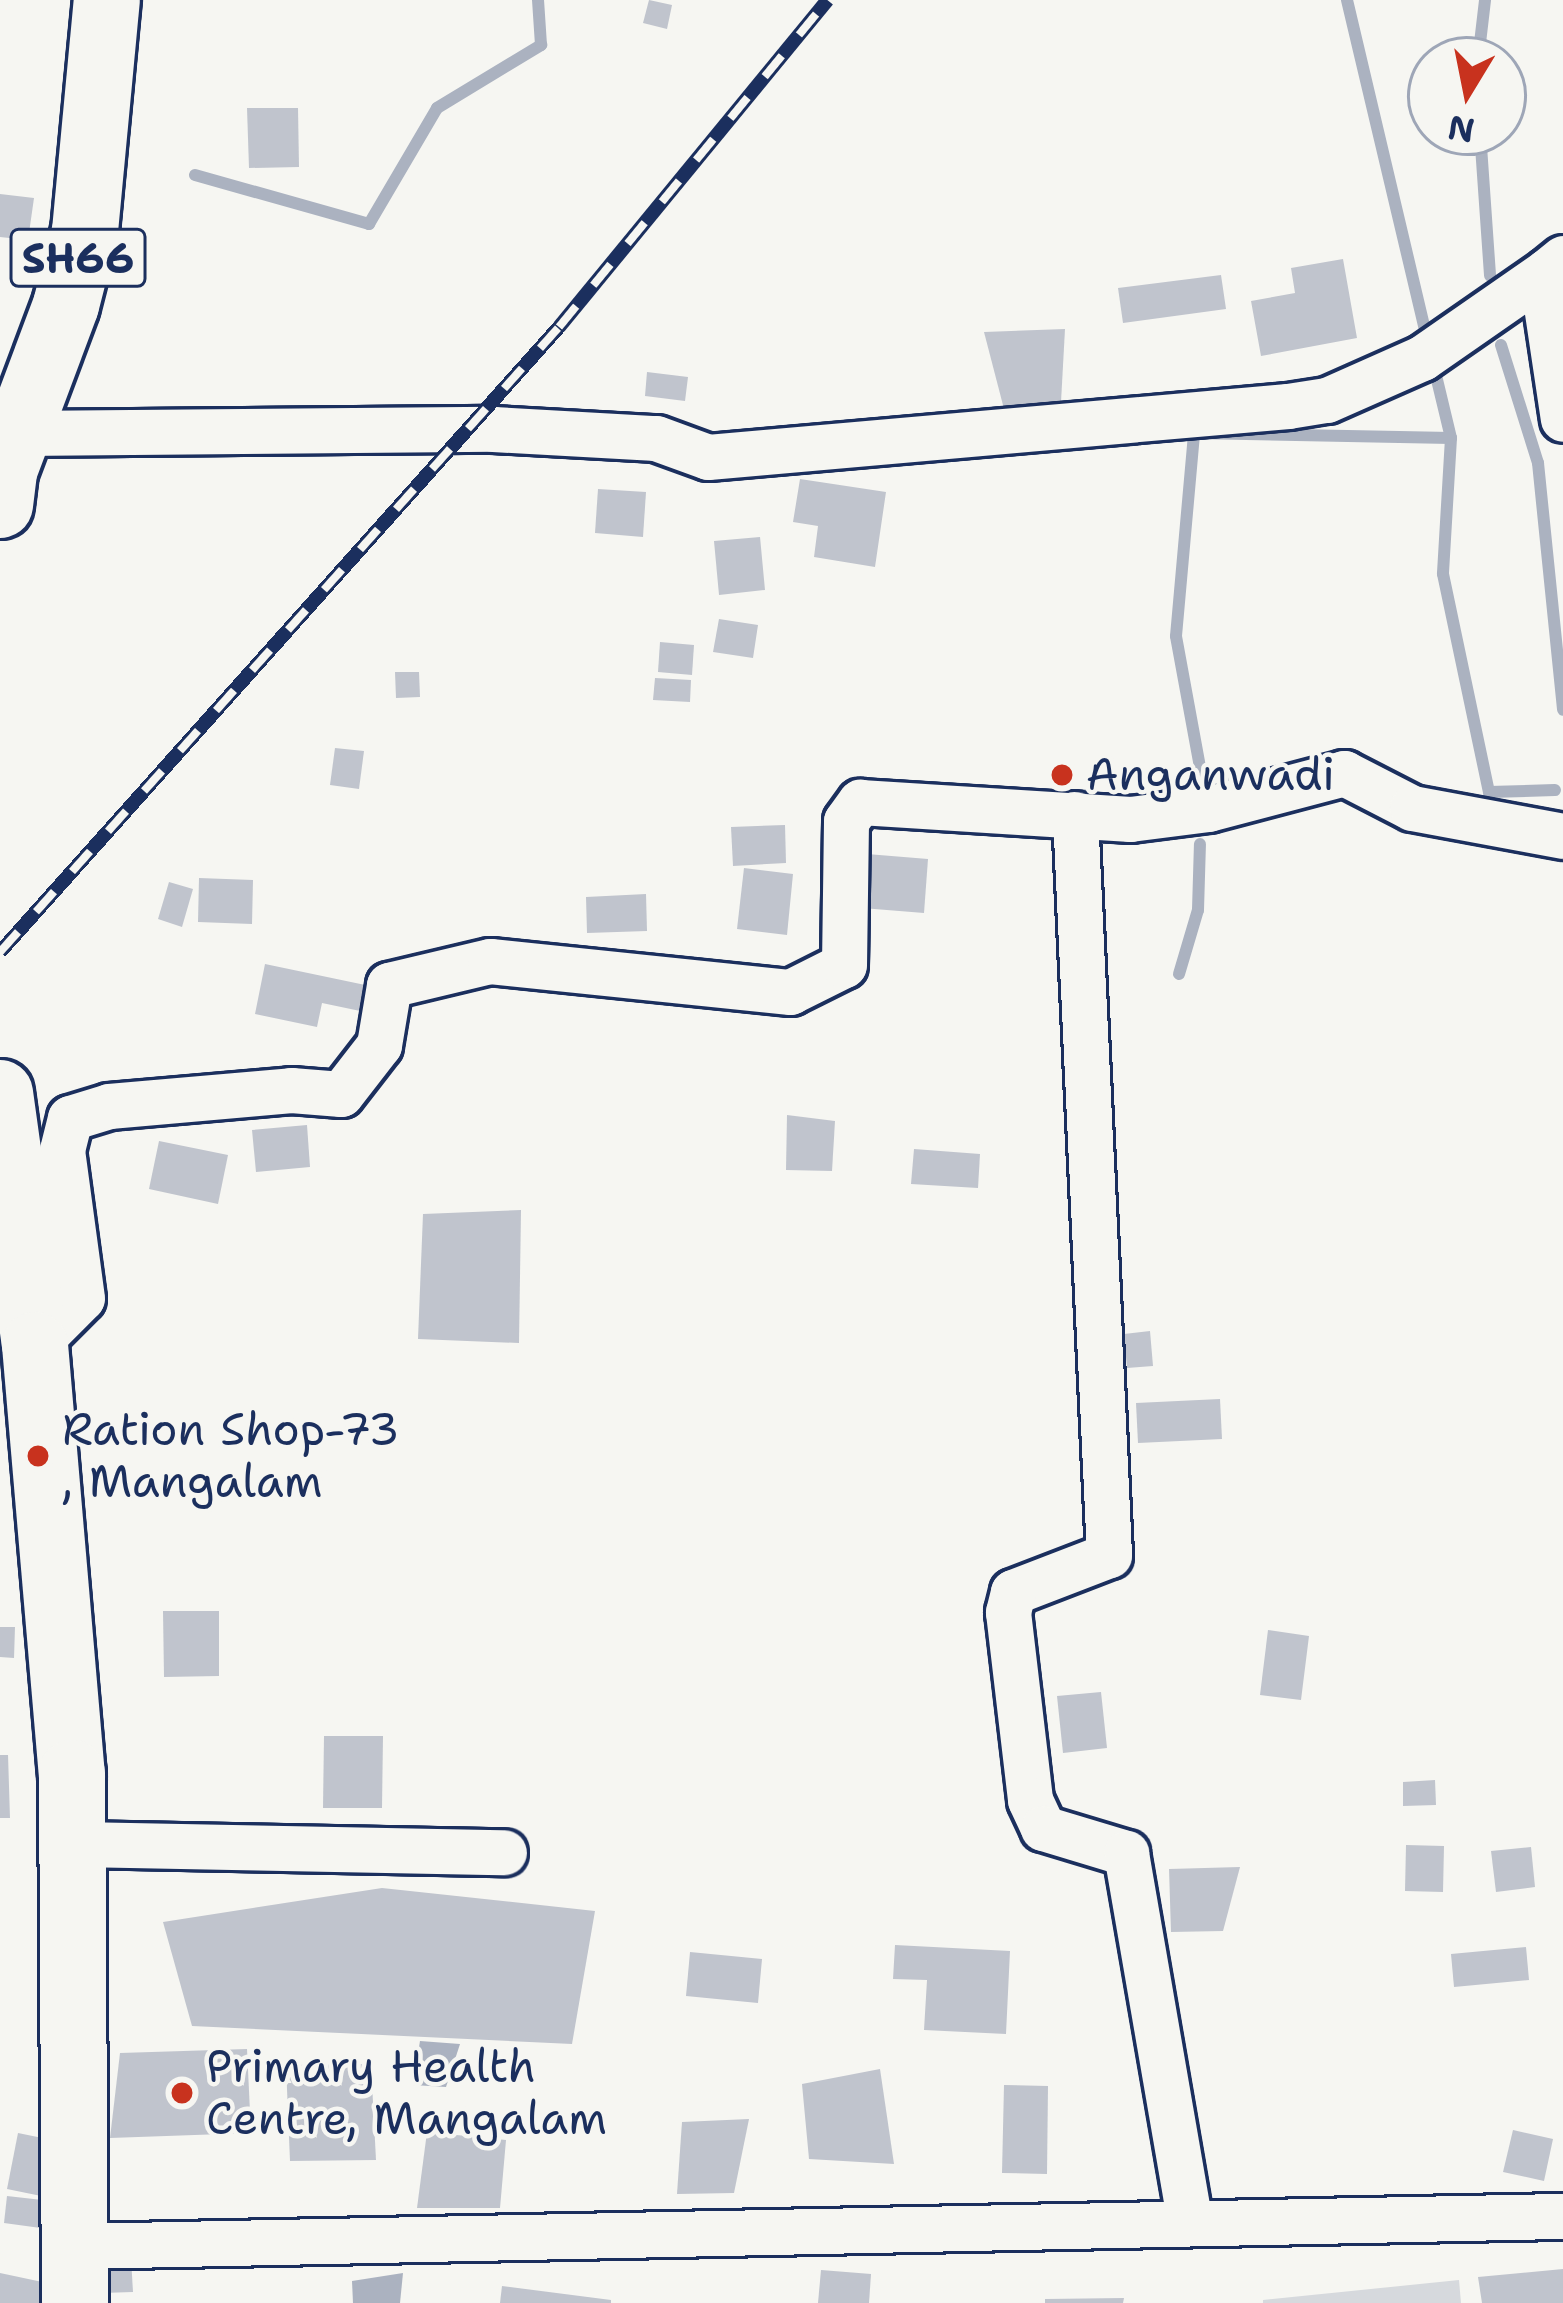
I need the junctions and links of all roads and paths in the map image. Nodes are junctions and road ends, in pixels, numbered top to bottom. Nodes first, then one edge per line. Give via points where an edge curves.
1 (107, 0) edge
2 (1555, 264) edge
3 (19, 393) edge
4 (1563, 419) edge
5 (0, 506) edge
6 (1075, 814) junction
7 (1563, 836) edge
8 (0, 1093) edge
9 (35, 1345) junction
10 (75, 1844) junction
11 (504, 1852) dead end
12 (1563, 2216) edge
13 (1190, 2223) junction
14 (77, 2275) edge

1 - 3 main road, SH66 via 85,231
2 - 3 street via 1466,335 1327,400 708,457 656,438
2 - 4 street
3 - 5 main road, SH66
6 - 7 street via 1178,815 1345,773 1412,808
6 - 9 street via 860,802 846,820 844,965 790,992 490,961 389,985 379,1045 341,1094 177,1100 70,1118 62,1150 82,1298
6 - 13 street via 1109,1555 1013,1592 1008,1612 1030,1800 1043,1828 1126,1853
8 - 9 main road
9 - 10 main road
10 - 11 street
10 - 14 main road
12 - 13 street
13 - 14 street

